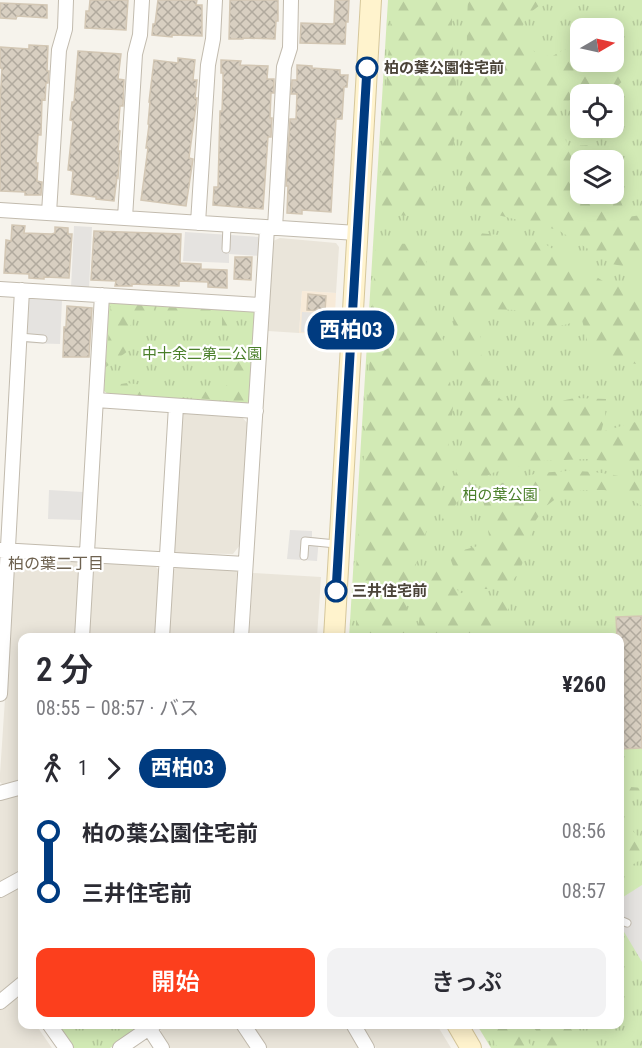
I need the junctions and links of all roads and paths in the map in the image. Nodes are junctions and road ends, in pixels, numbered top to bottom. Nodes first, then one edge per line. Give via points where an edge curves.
1 (66, 0) edge
2 (142, 0) edge
3 (215, 0) edge
4 (291, 0) edge
5 (371, 0) edge
6 (0, 210) edge
7 (48, 213) junction
8 (125, 218) junction
9 (198, 223) junction
10 (227, 225) junction
11 (271, 228) junction
12 (357, 233) junction
13 (226, 249) dead end
14 (0, 289) edge
15 (22, 290) junction
16 (102, 295) junction
17 (261, 305) junction
18 (318, 317) dead end
19 (352, 319) junction
20 (20, 337) junction
21 (43, 339) dead end
22 (96, 400) junction
23 (176, 406) junction
24 (256, 411) junction
25 (339, 544) junction
26 (4, 550) edge
27 (87, 555) junction
28 (304, 556) dead end
29 (166, 560) junction
30 (245, 564) junction
31 (82, 633) edge
32 (162, 633) edge
33 (241, 633) edge
34 (334, 633) edge
35 (0, 694) edge
36 (18, 789) edge
37 (0, 793) edge
38 (18, 880) edge
39 (0, 890) edge
40 (18, 988) edge
41 (0, 1002) edge
42 (53, 1029) edge
43 (148, 1029) edge
44 (153, 1029) edge
45 (247, 1029) edge
46 (355, 1029) edge
47 (460, 1029) edge
48 (66, 1048) edge
49 (120, 1048) edge
50 (162, 1048) edge
51 (260, 1048) edge
52 (367, 1048) edge
53 (471, 1048) edge

1 - 7 street
2 - 8 street
3 - 9 street
4 - 11 street via 290,48 284,67
5 - 12 street
6 - 7 street
7 - 8 street
8 - 9 street
9 - 10 street
10 - 11 street
10 - 13 lane
11 - 12 street
11 - 17 street
12 - 19 street
14 - 15 street
15 - 16 street
15 - 20 street
16 - 17 street
16 - 22 street
17 - 24 street
18 - 19 lane
19 - 25 street
20 - 21 lane
20 - 26 street
22 - 23 street
22 - 27 street
23 - 24 street
23 - 29 street
24 - 30 street
25 - 28 lane via 305,541
25 - 34 street
26 - 27 street
26 - 35 street
27 - 29 street
27 - 31 street
29 - 30 street
29 - 32 street
30 - 33 street
36 - 37 street
38 - 39 street
40 - 41 street
42 - 48 street
43 - 49 street
44 - 50 street
45 - 51 street
46 - 52 street
47 - 53 street

